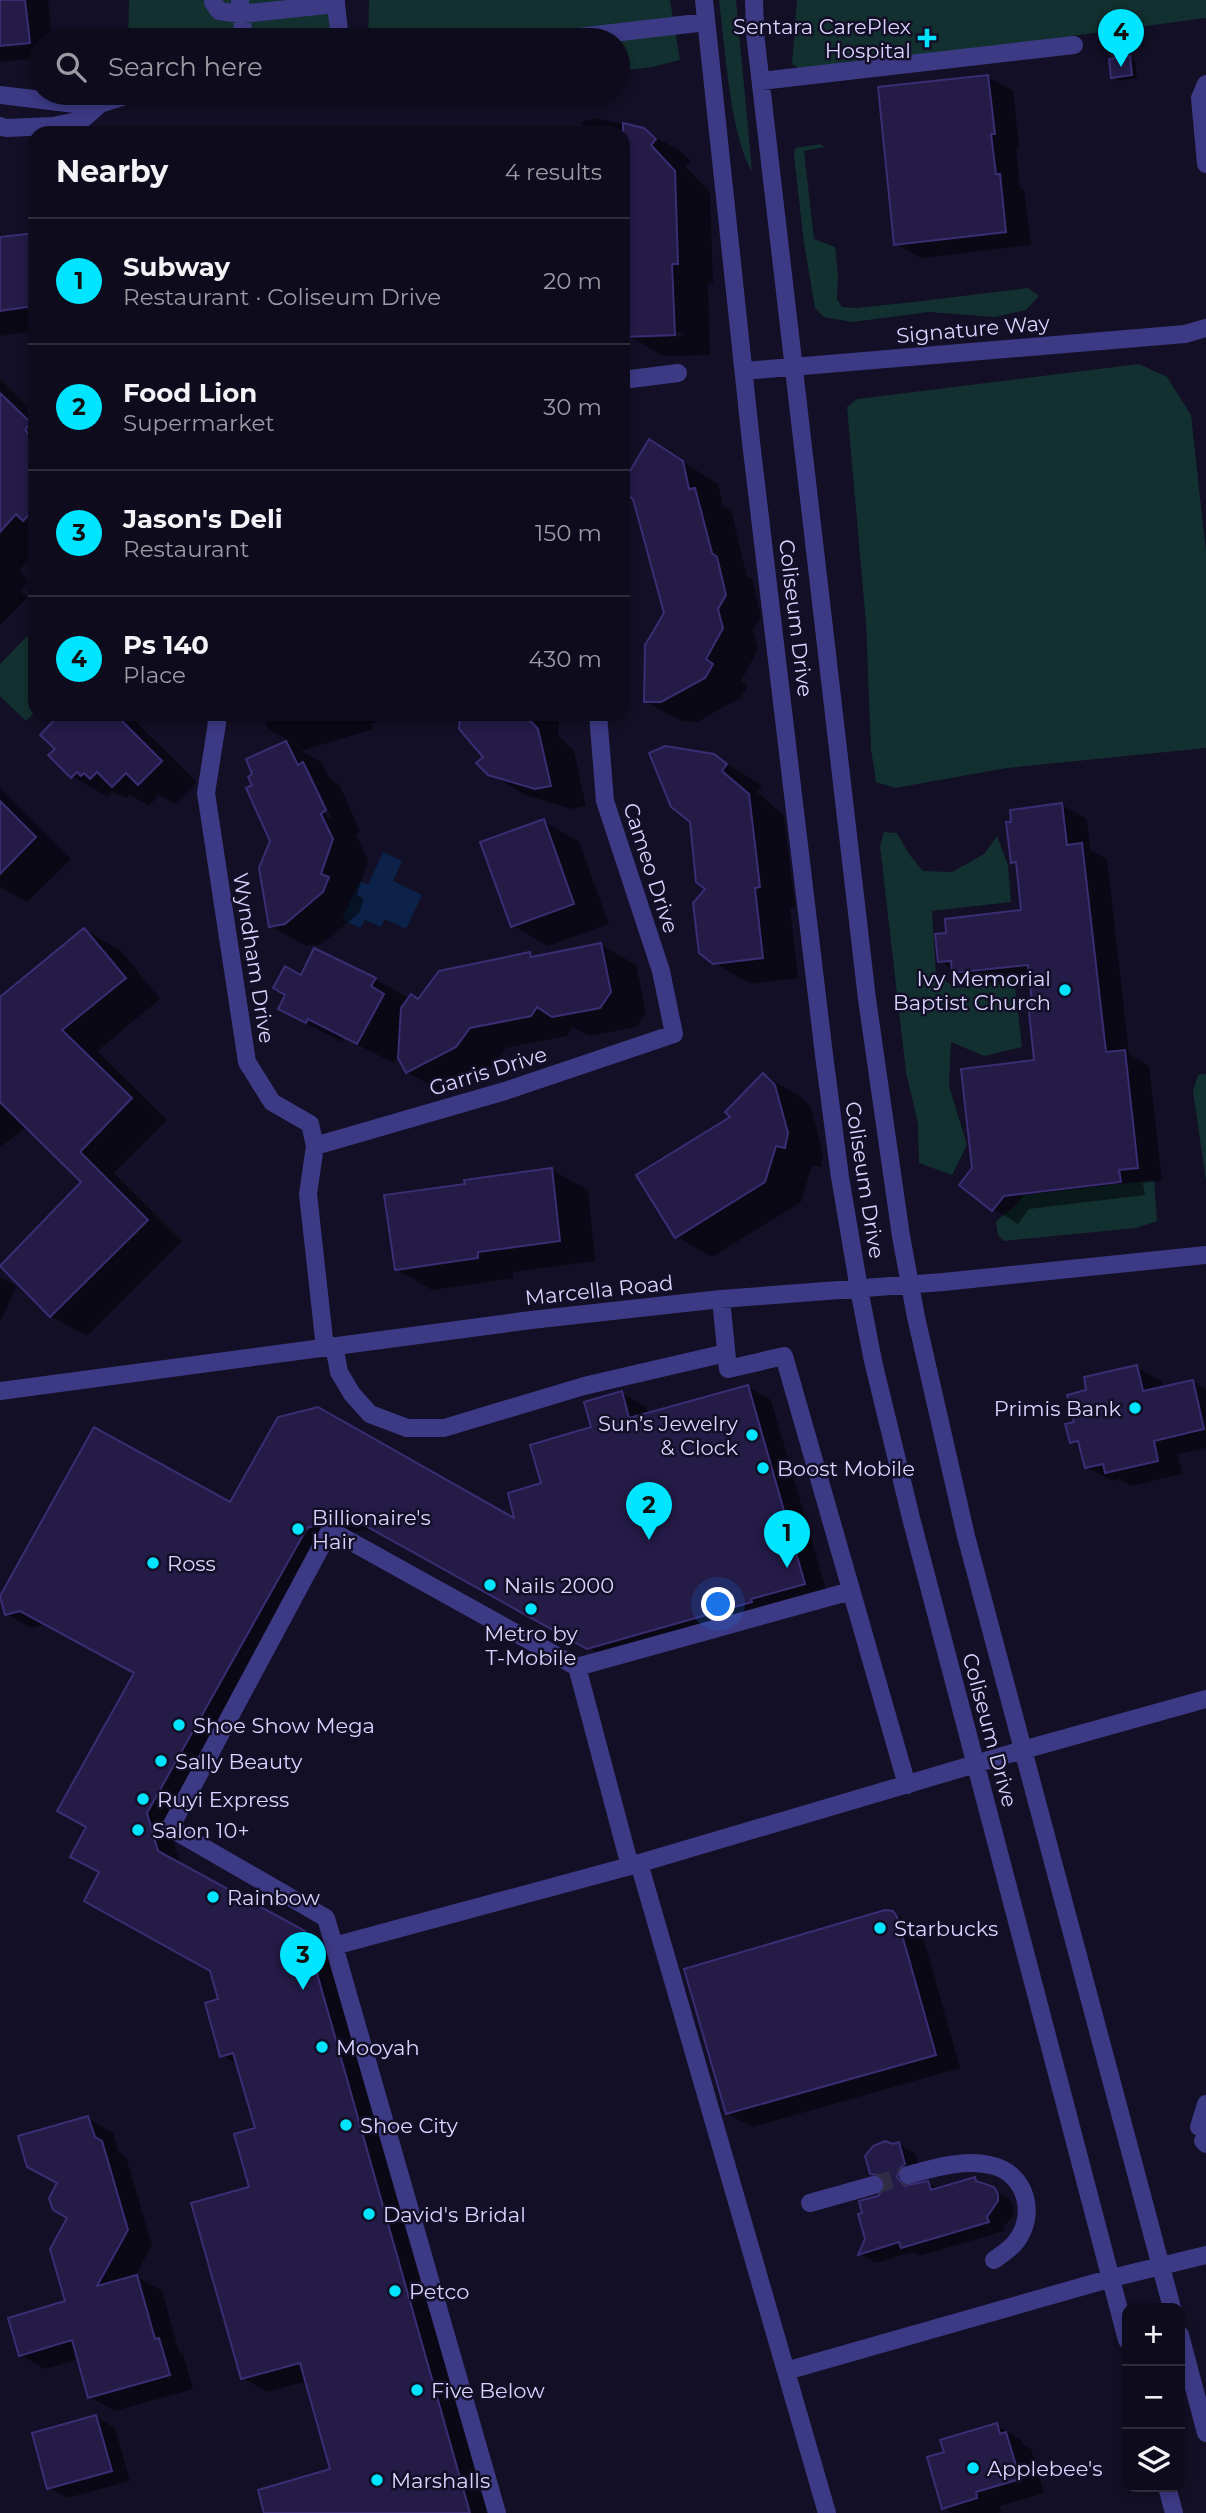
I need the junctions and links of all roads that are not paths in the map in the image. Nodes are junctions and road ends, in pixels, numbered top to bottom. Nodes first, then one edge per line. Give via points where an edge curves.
1 (704, 0) edge
2 (754, 0) edge
3 (213, 2) dead end
4 (336, 2) edge
5 (241, 7) edge
6 (705, 22) junction
7 (243, 28) edge
8 (339, 28) edge
9 (630, 31) edge
10 (1074, 45) dead end
11 (761, 81) junction
12 (1206, 84) edge
13 (0, 95) edge
14 (28, 98) edge
15 (99, 105) edge
16 (0, 126) edge
17 (53, 126) edge
18 (28, 127) edge
19 (1206, 164) edge
20 (1206, 328) edge
21 (794, 368) junction
22 (744, 371) junction
23 (678, 373) dead end
24 (630, 379) edge
25 (217, 721) edge
26 (599, 721) edge
27 (674, 1034) joint
28 (315, 1146) junction
29 (1205, 1260) edge
30 (910, 1285) junction
31 (859, 1289) junction
32 (721, 1299) junction
33 (330, 1347) junction
34 (726, 1353) junction
35 (0, 1391) edge
36 (851, 1591) junction
37 (577, 1667) junction
38 (1206, 1699) edge
39 (1023, 1750) junction
40 (976, 1765) junction
41 (907, 1785) junction
42 (634, 1865) junction
43 (334, 1946) junction
44 (1206, 2104) edge
45 (1203, 2137) edge
46 (908, 2175) tunnel mouth
47 (874, 2185) tunnel mouth
48 (810, 2203) dead end
49 (1206, 2255) edge
50 (994, 2260) dead end
51 (1160, 2266) junction
52 (1112, 2278) junction
53 (1171, 2303) edge
54 (1122, 2319) edge
55 (1185, 2354) edge
56 (786, 2371) junction
57 (1206, 2433) edge
58 (1168, 2492) edge
59 (497, 2513) edge
60 (827, 2513) edge
61 (1174, 2513) edge

1 - 6 street, Coliseum Drive
2 - 11 street, Coliseum Drive
3 - 5 street via 219,11
4 - 5 street
4 - 8 street
5 - 7 street
6 - 9 street
6 - 22 street, Coliseum Drive
10 - 11 street
11 - 21 street, Coliseum Drive
12 - 19 street via 1200,98
13 - 14 street
15 - 17 street via 82,120
16 - 18 street
20 - 21 street, Signature Way via 1185,334
21 - 22 street, Signature Way
21 - 30 street, Coliseum Drive via 867,999
22 - 31 street, Coliseum Drive via 824,1055
23 - 24 street
25 - 28 street, Wyndham Drive via 206,793 247,1062 272,1102 310,1124
26 - 27 street, Cameo Drive via 605,801 661,971
27 - 28 street, Garris Drive via 505,1091
28 - 33 street via 308,1194
29 - 30 street, Marcella Road
30 - 31 street, Marcella Road
30 - 39 street, Coliseum Drive via 966,1536
31 - 32 street, Marcella Road
31 - 40 street, Coliseum Drive via 891,1440
32 - 33 street, Marcella Road
32 - 34 street
33 - 34 street via 352,1394 370,1414 407,1429 444,1429 584,1386
33 - 35 street, Marcella Road
34 - 36 street via 728,1369 784,1356
36 - 37 street
36 - 41 street
37 - 42 street
37 - 43 street via 330,1530 170,1828 326,1918
38 - 39 street
39 - 40 street
39 - 51 street, Coliseum Drive
40 - 41 street
40 - 52 street, Coliseum Drive
41 - 42 street
42 - 43 street
42 - 56 street
43 - 59 street
44 - 45 street
46 - 50 street via 975,2164 1000,2167 1016,2177 1024,2193 1025,2223 1015,2243
47 - 48 street
49 - 51 street
51 - 52 street
51 - 53 street, Coliseum Drive
52 - 54 street, Coliseum Drive
52 - 56 street
55 - 57 street
56 - 60 street
58 - 61 street

